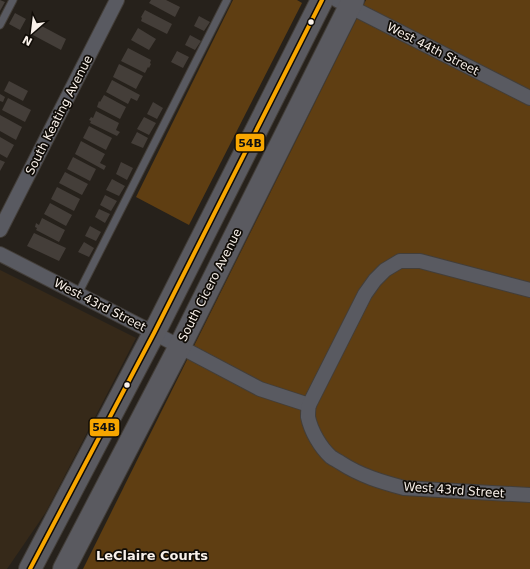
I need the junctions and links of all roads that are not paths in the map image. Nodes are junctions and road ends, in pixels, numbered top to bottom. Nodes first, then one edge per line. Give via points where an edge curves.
1 (13, 0) edge
2 (117, 0) edge
3 (227, 0) edge
4 (322, 0) edge
5 (346, 2) edge
6 (0, 25) edge
7 (530, 98) edge
8 (0, 230) edge
9 (0, 254) edge
10 (530, 290) edge
11 (78, 294) junction
12 (154, 333) junction
13 (180, 346) junction
14 (309, 405) junction
15 (530, 495) edge
16 (30, 569) edge
17 (64, 569) edge

1 - 6 lane
2 - 8 street, South Keating Avenue
3 - 11 lane
4 - 12 main road
5 - 7 street, West 44th Street
5 - 13 main road, South Cicero Avenue
9 - 11 street, West 43rd Street
10 - 14 street via 420,261 400,261 385,270 365,294
11 - 12 street, West 43rd Street
12 - 13 street, West 43rd Street
12 - 16 main road
13 - 14 street, West 43rd Street via 260,389
13 - 17 main road, South Cicero Avenue
14 - 15 street, West 43rd Street via 308,416 321,445 331,457 366,476 404,488

